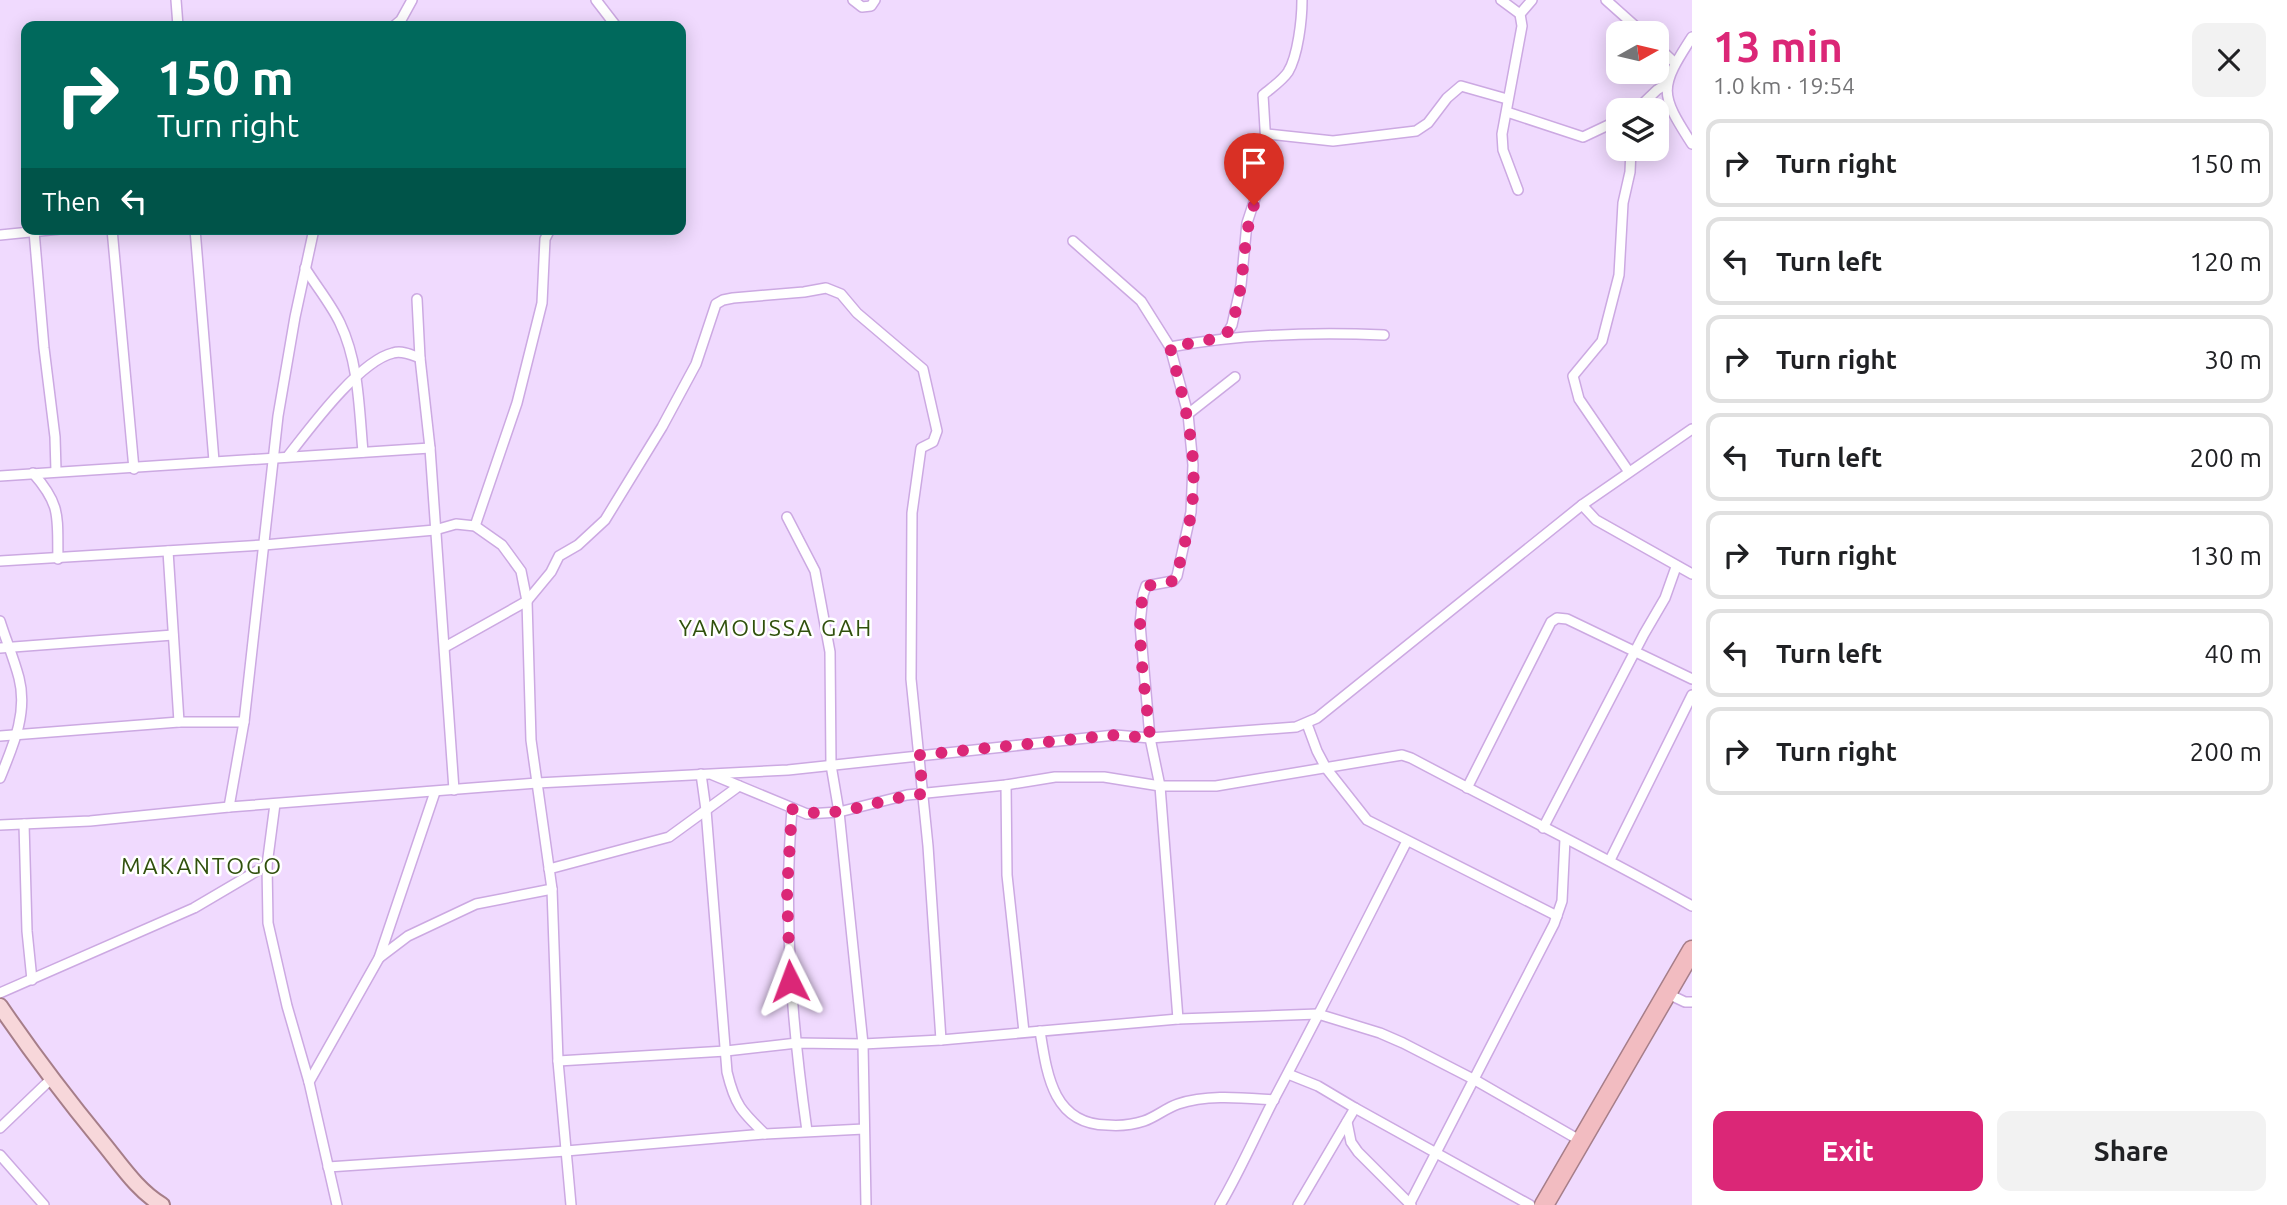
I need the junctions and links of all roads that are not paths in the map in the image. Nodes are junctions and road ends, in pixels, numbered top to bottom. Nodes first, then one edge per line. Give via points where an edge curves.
1 (176, 0) edge
2 (412, 0) edge
3 (596, 0) edge
4 (853, 0) edge
5 (875, 0) edge
6 (1302, 0) edge
7 (1501, 0) edge
8 (1532, 0) edge
9 (1606, 0) edge
10 (1520, 14) junction
11 (178, 21) edge
12 (397, 21) edge
13 (611, 21) edge
14 (1630, 21) edge
15 (1692, 37) edge
16 (1670, 58) edge
17 (1675, 63) junction
18 (1665, 85) junction
19 (1649, 98) edge
20 (1507, 99) junction
21 (1507, 112) junction
22 (1606, 126) edge
23 (1266, 134) junction
24 (1692, 144) edge
25 (1630, 161) edge
26 (1518, 190) dead end
27 (21, 233) edge
28 (0, 235) edge
29 (34, 235) edge
30 (113, 235) edge
31 (195, 235) edge
32 (313, 235) edge
33 (547, 235) edge
34 (1073, 241) dead end
35 (305, 268) junction
36 (417, 299) dead end
37 (1384, 335) dead end
38 (1225, 337) junction
39 (1170, 347) junction
40 (420, 358) junction
41 (356, 377) junction
42 (1235, 377) dead end
43 (1188, 414) junction
44 (1692, 429) edge
45 (430, 448) junction
46 (363, 452) junction
47 (288, 456) junction
48 (273, 457) junction
49 (214, 461) junction
50 (134, 469) junction
51 (56, 471) junction
52 (1629, 472) junction
53 (33, 473) junction
54 (0, 477) edge
55 (1582, 505) junction
56 (787, 517) dead end
57 (475, 526) junction
58 (435, 530) junction
59 (264, 545) junction
60 (168, 551) junction
61 (58, 559) junction
62 (0, 561) edge
63 (1676, 567) junction
64 (1692, 575) edge
65 (527, 601) junction
66 (0, 621) edge
67 (173, 635) junction
68 (445, 647) junction
69 (5, 648) edge
70 (1635, 651) junction
71 (1692, 679) edge
72 (1692, 695) edge
73 (179, 722) junction
74 (244, 722) junction
75 (1307, 724) junction
76 (18, 734) junction
77 (0, 736) edge
78 (1150, 738) junction
79 (919, 755) junction
80 (831, 765) junction
81 (1326, 768) junction
82 (701, 774) junction
83 (712, 775) junction
84 (0, 778) edge
85 (537, 783) junction
86 (1006, 785) junction
87 (739, 786) junction
88 (1160, 786) junction
89 (1467, 788) junction
90 (454, 790) junction
91 (435, 792) junction
92 (923, 794) junction
93 (275, 804) junction
94 (229, 807) junction
95 (792, 809) junction
96 (706, 810) junction
97 (839, 812) junction
98 (24, 824) junction
99 (0, 825) edge
100 (1543, 828) junction
101 (1565, 839) junction
102 (1407, 841) junction
103 (1610, 860) junction
104 (267, 865) junction
105 (549, 869) junction
106 (552, 889) junction
107 (1692, 906) edge
108 (1557, 916) junction
109 (1692, 950) edge
110 (379, 958) junction
111 (32, 980) junction
112 (0, 993) edge
113 (1667, 993) junction
114 (1692, 1002) edge
115 (2, 1013) edge
116 (1318, 1014) junction
117 (1178, 1019) junction
118 (1040, 1031) junction
119 (1024, 1032) junction
120 (941, 1040) junction
121 (797, 1043) junction
122 (863, 1044) junction
123 (726, 1051) junction
124 (558, 1061) junction
125 (1288, 1074) junction
126 (51, 1079) junction
127 (1475, 1080) junction
128 (309, 1082) junction
129 (1274, 1100) junction
130 (1355, 1108) junction
131 (1347, 1122) junction
132 (0, 1128) edge
133 (864, 1129) junction
134 (807, 1131) junction
135 (765, 1134) junction
136 (1582, 1141) junction
137 (566, 1151) junction
138 (1435, 1151) junction
139 (0, 1155) edge
140 (328, 1167) junction
141 (155, 1203) edge
142 (44, 1205) edge
143 (337, 1205) edge
144 (572, 1205) edge
145 (866, 1205) edge
146 (1220, 1205) edge
147 (1298, 1205) edge
148 (1410, 1205) edge
149 (1530, 1205) edge
150 (1544, 1205) edge

1 - 11 street
2 - 12 street
3 - 13 street
4 - 5 street via 862,7
6 - 23 street via 1291,65 1263,95
7 - 10 street
8 - 10 street
9 - 14 street
10 - 20 street via 1522,26
15 - 17 street
16 - 17 street
17 - 18 street
18 - 19 street
18 - 24 street via 1672,113
20 - 21 street
20 - 23 street via 1461,86 1416,131 1333,141
21 - 22 street via 1583,137
21 - 26 street via 1503,150
23 - 38 street via 1267,162 1247,223 1241,285
25 - 52 street via 1616,288 1602,341 1573,376 1579,399
27 - 28 street
29 - 51 street
30 - 50 street
31 - 49 street
32 - 35 street
33 - 57 street via 542,303 521,390
34 - 39 street via 1141,301
35 - 41 street via 340,323
35 - 48 street
36 - 40 street
37 - 38 street
38 - 39 street
39 - 43 street
40 - 41 street via 392,353
40 - 45 street
41 - 46 street
41 - 47 street
42 - 43 street
43 - 78 street via 1191,512 1177,576 1173,581 1146,586 1143,595 1140,624
44 - 52 street
45 - 46 street
45 - 58 street
46 - 47 street
47 - 48 street
48 - 49 street
48 - 59 street
49 - 50 street
50 - 51 street
51 - 53 street
52 - 55 street
53 - 54 street
53 - 61 street via 53,498
55 - 63 street via 1596,520
55 - 75 street
56 - 80 street via 815,571 823,610 830,652
57 - 58 street via 456,524
57 - 65 street via 502,545 521,571
58 - 59 street
58 - 68 street
59 - 60 street
59 - 74 street
60 - 61 street
60 - 67 street
61 - 62 street
63 - 64 street
63 - 70 street via 1665,598
65 - 68 street
65 - 79 street via 559,556 579,545 605,520 696,364 716,304 826,288 841,294 923,369 937,431 933,442 921,448 912,513 911,679
65 - 85 street via 531,740
66 - 69 street
67 - 69 street
67 - 73 street
68 - 90 street
69 - 76 street via 22,692
70 - 71 street
70 - 89 street via 1567,619 1551,622
70 - 100 street
72 - 103 street
73 - 74 street
73 - 76 street
74 - 94 street
75 - 78 street
75 - 81 street
76 - 77 street
76 - 84 street
78 - 79 street via 1115,735
78 - 88 street
79 - 80 street
79 - 92 street
80 - 83 street
80 - 97 street
81 - 88 street via 1216,786
81 - 89 street via 1402,755
81 - 102 street via 1367,820
82 - 83 street
82 - 85 street
82 - 96 street
83 - 87 street
85 - 90 street
85 - 105 street
86 - 88 street via 1069,776
86 - 92 street
86 - 119 street via 1007,876
87 - 95 street
87 - 96 street
88 - 117 street
89 - 100 street
90 - 91 street
91 - 93 street
91 - 110 street
92 - 97 street
92 - 120 street
93 - 94 street
93 - 104 street
94 - 98 street
95 - 97 street via 807,814
95 - 121 street via 787,891
96 - 105 street via 669,837
96 - 123 street
97 - 122 street
98 - 99 street
98 - 111 street
100 - 101 street
101 - 103 street
101 - 108 street
102 - 108 street
102 - 116 street
103 - 107 street
104 - 111 street via 194,908
104 - 128 street via 268,923
105 - 106 street
106 - 110 street via 476,904 408,936
106 - 124 street
108 - 127 street
109 - 113 highway
110 - 128 street
111 - 112 street
113 - 114 street
113 - 136 highway
115 - 126 main road
116 - 117 street
116 - 125 street
116 - 127 street via 1380,1033
117 - 118 street
118 - 119 street
118 - 129 street via 1055,1095 1075,1118 1094,1125 1144,1121 1178,1104 1205,1099
119 - 120 street
120 - 122 street
121 - 122 street
121 - 123 street
121 - 134 street
122 - 133 street
123 - 124 street
123 - 135 street via 732,1094 741,1111
124 - 137 street
125 - 129 street
125 - 130 street
126 - 132 street
126 - 141 main road
127 - 136 street
127 - 138 street
128 - 140 street
129 - 146 street
130 - 131 street
130 - 138 street
131 - 147 street
131 - 148 street via 1358,1152
133 - 134 street
133 - 145 street
134 - 135 street
135 - 137 street
136 - 150 highway
137 - 140 street
137 - 144 street
138 - 148 street
138 - 149 street
139 - 142 street
140 - 143 street

